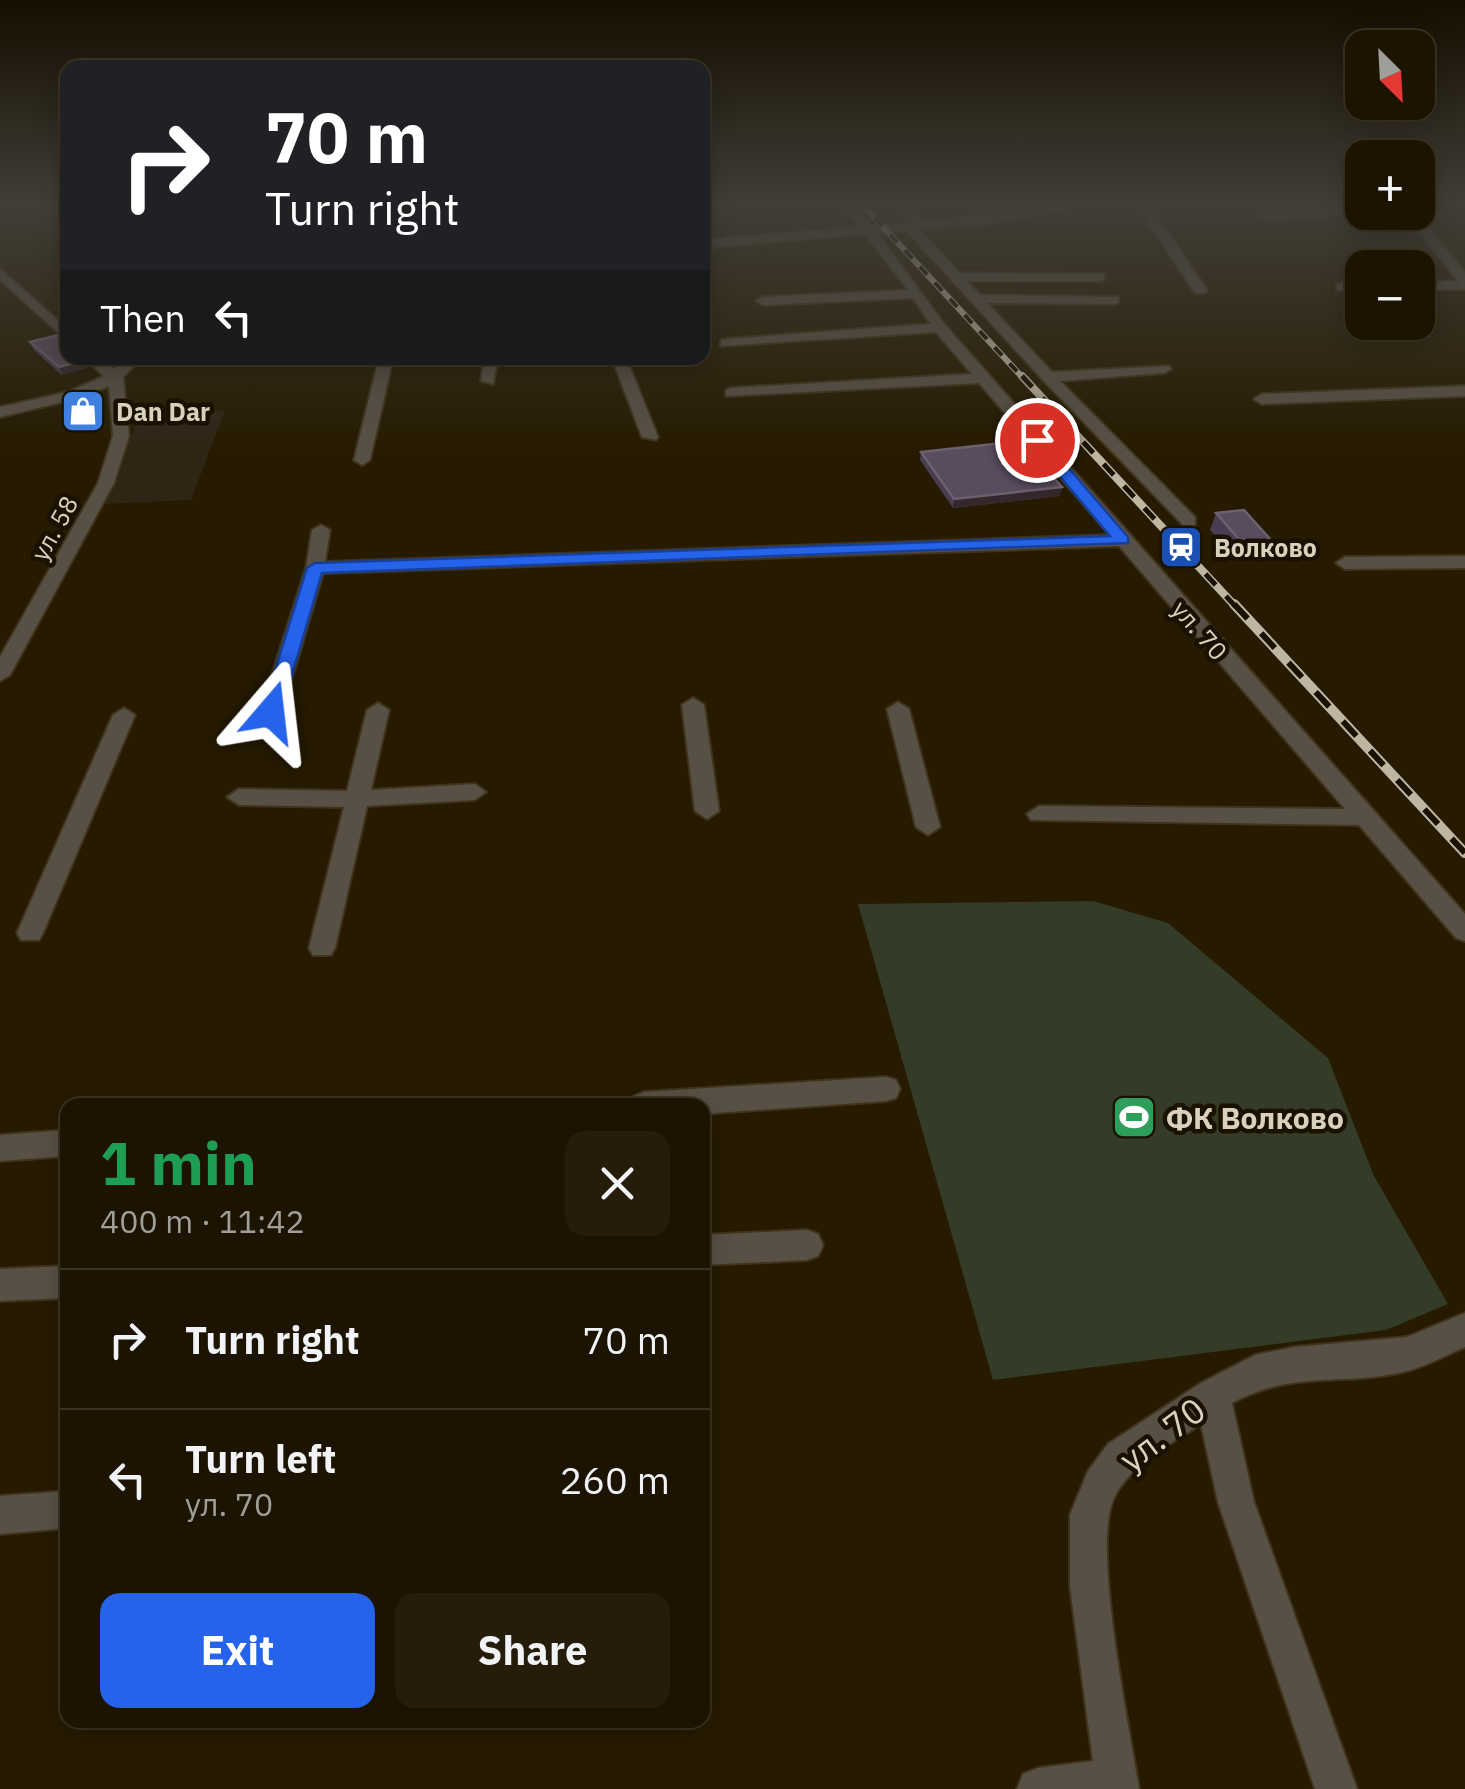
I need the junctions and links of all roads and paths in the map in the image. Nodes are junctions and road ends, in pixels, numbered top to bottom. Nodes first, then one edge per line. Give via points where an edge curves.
1 (12, 285) edge
2 (909, 285) edge
3 (966, 285) edge
4 (1197, 285) edge
5 (1200, 290) dead end
6 (913, 294) junction
7 (980, 300) junction
8 (1112, 300) dead end
9 (763, 302) dead end
10 (940, 328) junction
11 (60, 330) edge
12 (726, 343) dead end
13 (98, 365) edge
14 (131, 365) edge
15 (384, 365) edge
16 (490, 365) edge
17 (622, 365) edge
18 (1164, 369) dead end
19 (982, 378) junction
20 (1048, 378) junction
21 (488, 381) dead end
22 (118, 387) junction
23 (1465, 391) edge
24 (731, 392) dead end
25 (1262, 399) dead end
26 (0, 412) edge
27 (650, 437) dead end
28 (362, 460) dead end
29 (1188, 521) dead end
30 (321, 530) dead end
31 (1122, 540) junction
32 (1465, 562) edge
33 (1345, 563) dead end
34 (315, 568) junction
35 (0, 675) edge
36 (693, 705) dead end
37 (898, 708) dead end
38 (378, 710) dead end
39 (271, 712) dead end
40 (124, 715) dead end
41 (475, 792) dead end
42 (239, 797) dead end
43 (358, 799) junction
44 (707, 811) dead end
45 (1039, 814) dead end
46 (1369, 818) junction
47 (928, 827) dead end
48 (1465, 931) edge
49 (30, 933) dead end
50 (322, 948) dead end
51 (886, 1089) dead end
52 (710, 1101) edge
53 (60, 1144) edge
54 (0, 1148) edge
55 (807, 1245) dead end
56 (710, 1250) edge
57 (60, 1282) edge
58 (0, 1285) edge
59 (1465, 1330) edge
60 (1213, 1395) junction
61 (60, 1510) edge
62 (0, 1515) edge
63 (1117, 1784) edge
64 (1038, 1789) edge
65 (1336, 1789) edge

1 - 11 street
2 - 6 street, ул. 70
3 - 7 street
4 - 5 street
6 - 9 street
6 - 10 street, ул. 70
7 - 8 street
7 - 20 street
10 - 12 street
10 - 19 street, ул. 70
13 - 22 street
14 - 22 street
15 - 28 street
16 - 21 street
17 - 27 street
18 - 20 street
19 - 24 street
19 - 31 street, ул. 70
20 - 29 street
22 - 26 street
22 - 35 street, ул. 58 via 121,436 106,483
23 - 25 street
30 - 34 street
31 - 34 street
31 - 46 street, ул. 70
32 - 33 street
34 - 39 street
36 - 44 street
37 - 47 street
38 - 43 street
40 - 49 street
41 - 43 street
42 - 43 street
43 - 50 street
45 - 46 street
46 - 48 street, ул. 70
51 - 52 street
53 - 54 street
55 - 56 street
57 - 58 street
59 - 60 street, ул. 70 via 1407,1354 1254,1372
60 - 63 street, ул. 70 via 1121,1457 1089,1515 1090,1586
60 - 65 street via 1236,1502
61 - 62 street
63 - 64 street

